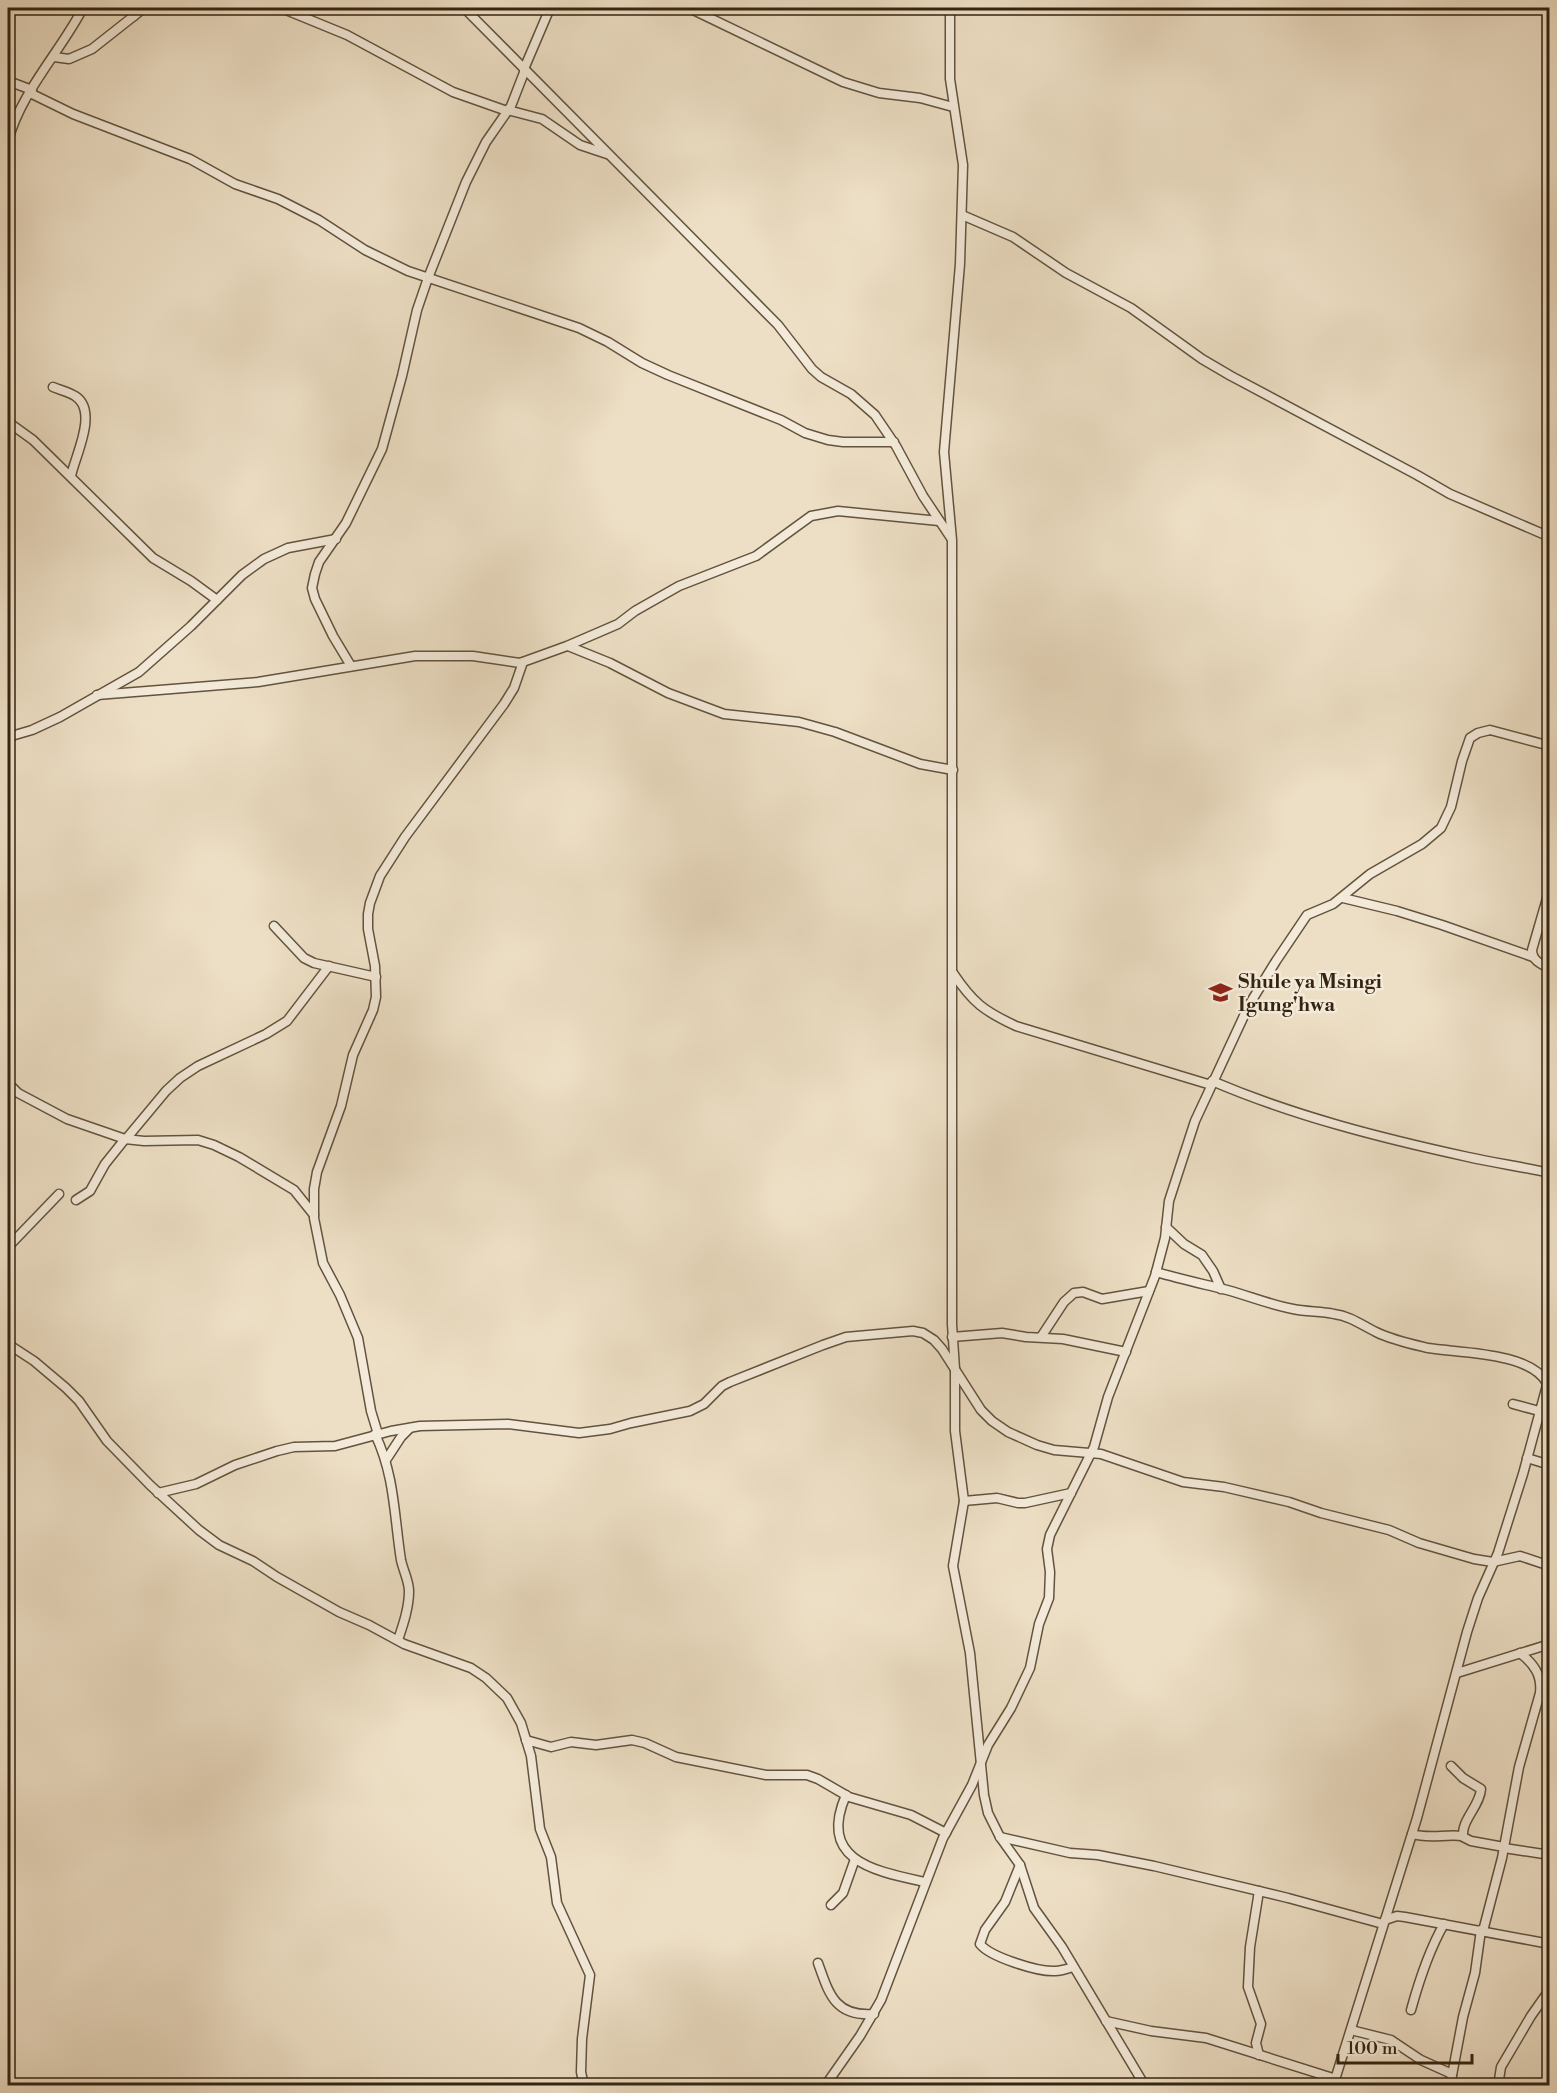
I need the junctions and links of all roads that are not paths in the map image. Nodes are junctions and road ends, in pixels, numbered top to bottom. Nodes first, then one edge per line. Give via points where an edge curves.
1 (83, 8) edge
2 (128, 8) edge
3 (144, 8) edge
4 (281, 8) edge
5 (464, 8) edge
6 (550, 8) edge
7 (689, 8) edge
8 (950, 8) edge
9 (134, 16) junction
10 (54, 57) junction
11 (525, 69) junction
12 (8, 81) edge
13 (31, 92) junction
14 (953, 107) junction
15 (507, 110) junction
16 (8, 141) edge
17 (608, 154) junction
18 (962, 215) junction
19 (428, 278) junction
20 (53, 387) dead end
21 (8, 422) edge
22 (894, 442) junction
23 (71, 476) junction
24 (939, 520) junction
25 (1550, 537) edge
26 (336, 539) junction
27 (952, 540) junction
28 (216, 600) junction
29 (567, 646) junction
30 (523, 662) junction
31 (351, 666) junction
32 (97, 695) junction
33 (8, 736) edge
34 (1550, 746) edge
35 (953, 770) junction
36 (1550, 888) edge
37 (1343, 898) junction
38 (274, 926) dead end
39 (1533, 957) junction
40 (329, 966) junction
41 (1550, 968) edge
42 (952, 971) junction
43 (376, 977) junction
44 (8, 1083) edge
45 (1211, 1083) junction
46 (125, 1139) junction
47 (1550, 1173) edge
48 (59, 1194) dead end
49 (76, 1200) dead end
50 (314, 1215) junction
51 (1166, 1227) junction
52 (8, 1247) edge
53 (1156, 1272) junction
54 (1221, 1289) junction
55 (1149, 1291) junction
56 (952, 1337) junction
57 (1041, 1337) junction
58 (8, 1344) edge
59 (1126, 1352) junction
60 (955, 1369) junction
61 (1548, 1378) edge
62 (1513, 1404) dead end
63 (1539, 1411) junction
64 (410, 1428) junction
65 (377, 1434) junction
66 (1092, 1452) junction
67 (1527, 1458) junction
68 (386, 1460) junction
69 (1550, 1465) edge
70 (158, 1493) junction
71 (1071, 1493) junction
72 (964, 1501) junction
73 (1493, 1562) junction
74 (1550, 1566) edge
75 (398, 1640) junction
76 (1550, 1644) edge
77 (1520, 1653) junction
78 (1457, 1673) junction
79 (526, 1740) junction
80 (982, 1759) junction
81 (1451, 1766) dead end
82 (846, 1795) junction
83 (946, 1833) junction
84 (1412, 1834) junction
85 (1463, 1836) junction
86 (1000, 1837) junction
87 (1504, 1848) junction
88 (1550, 1855) edge
89 (855, 1859) junction
90 (1020, 1865) junction
91 (925, 1882) junction
92 (1259, 1891) junction
93 (831, 1905) dead end
94 (1384, 1922) junction
95 (1444, 1924) junction
96 (1482, 1930) junction
97 (1550, 1944) edge
98 (819, 1963) dead end
99 (1073, 1967) junction
100 (1550, 1989) edge
101 (1411, 2010) dead end
102 (874, 2014) junction
103 (1106, 2021) junction
104 (1351, 2030) junction
105 (1259, 2055) junction
106 (1452, 2074) junction
107 (1335, 2082) edge
108 (584, 2085) edge
109 (825, 2085) edge
110 (1145, 2085) edge
111 (1450, 2085) edge
112 (1498, 2085) edge

1 - 10 street
2 - 9 street
3 - 9 street
4 - 15 street via 347,35 453,92
5 - 11 street
6 - 11 street
7 - 14 street via 843,82
8 - 14 street
9 - 10 street via 80,56
10 - 13 street
11 - 15 street
11 - 17 street
12 - 13 street
13 - 16 street
13 - 19 street via 73,114 278,199 365,250
14 - 18 street via 963,165
15 - 17 street via 542,119 587,149
15 - 19 street via 466,182
17 - 22 street via 778,325 812,369 863,403
18 - 25 street via 1013,237 1066,273 1131,308 1231,376 1450,494
18 - 27 street via 944,452
19 - 22 street via 579,328 642,363 795,429 843,442
19 - 26 street via 382,449
20 - 23 street via 77,397 84,410 82,441
21 - 23 street
22 - 24 street
23 - 28 street via 153,558
24 - 27 street
24 - 29 street via 838,511 811,516 756,556 680,586 618,624
26 - 28 street via 288,548 264,559
26 - 31 street via 320,562 312,588 322,615
27 - 35 street
28 - 32 street via 140,672
29 - 30 street
29 - 35 street via 610,663 677,698 724,714 799,722 920,764
30 - 31 street via 473,656 414,656
30 - 43 street via 504,704 380,876 368,914
31 - 32 street via 249,683
32 - 33 street via 32,730
34 - 37 street via 1490,730 1470,738 1451,807 1441,828 1422,844 1370,874
35 - 42 street
36 - 39 street
37 - 39 street via 1419,918
37 - 45 street via 1302,921 1249,1005
38 - 40 street via 304,958
39 - 41 street
40 - 43 street
40 - 46 street via 287,1021 180,1078
42 - 45 street via 975,1002 1016,1026
42 - 56 street
43 - 50 street via 373,1010 353,1055 341,1106 317,1172
44 - 46 street via 18,1093 67,1119
45 - 47 street via 1306,1116 1436,1150
45 - 51 street via 1172,1189
46 - 49 street via 90,1191
46 - 50 street via 198,1140 214,1145 294,1190
48 - 52 street
50 - 65 street via 323,1263 358,1338
51 - 53 street
51 - 54 street via 1202,1255
53 - 54 street
53 - 55 street
54 - 61 street via 1295,1310 1335,1314 1412,1344 1513,1361
55 - 57 street via 1102,1299 1074,1293
55 - 59 street
56 - 57 street via 997,1332
56 - 60 street
57 - 59 street
58 - 70 street via 66,1388 107,1441
59 - 66 street
60 - 64 street via 934,1340 923,1333 861,1335 823,1345 737,1379 690,1411 610,1429 579,1433 489,1424
60 - 66 street via 981,1410 1008,1432 1054,1450
60 - 72 street via 955,1431
61 - 63 street
62 - 63 street
63 - 67 street
64 - 65 street
64 - 68 street
65 - 68 street
65 - 70 street via 334,1446 277,1451 196,1484
66 - 71 street
66 - 73 street via 1175,1480 1289,1502 1389,1530 1457,1555
67 - 69 street
67 - 73 street
68 - 75 street via 409,1588
70 - 75 street via 219,1545
71 - 72 street via 1025,1503 998,1498
71 - 80 street via 1047,1544 1049,1598 1029,1668
72 - 80 street via 953,1573 970,1653
73 - 74 street via 1520,1556
73 - 78 street via 1478,1598
75 - 79 street via 471,1668 486,1678 507,1698
76 - 77 street
77 - 78 street
77 - 87 street via 1535,1668 1540,1686
78 - 84 street
79 - 82 street via 551,1747 571,1742 596,1745 639,1741 676,1757 766,1775 807,1775
79 - 108 street via 557,1903 590,1975 582,2039
80 - 83 street
80 - 86 street via 988,1814
81 - 85 street via 1481,1789 1462,1830
82 - 83 street via 911,1815
82 - 89 street via 837,1831
83 - 91 street
84 - 85 street via 1428,1838
84 - 94 street
85 - 87 street
86 - 90 street
86 - 92 street via 1070,1853 1146,1864
87 - 88 street
87 - 96 street
89 - 91 street via 875,1869
89 - 93 street via 843,1893
90 - 99 street via 1034,1908
90 - 99 street via 1005,1902 980,1944 992,1953 1045,1971
91 - 102 street
92 - 94 street
92 - 105 street via 1248,1987 1261,2024
94 - 95 street via 1397,1916
94 - 104 street
95 - 96 street
95 - 101 street
96 - 97 street
96 - 106 street
98 - 102 street via 830,1993 841,2008 857,2015
99 - 103 street
100 - 112 street via 1501,2067
102 - 109 street
103 - 105 street via 1206,2038
103 - 110 street
104 - 106 street via 1391,2040
104 - 107 street
105 - 107 street
106 - 111 street

